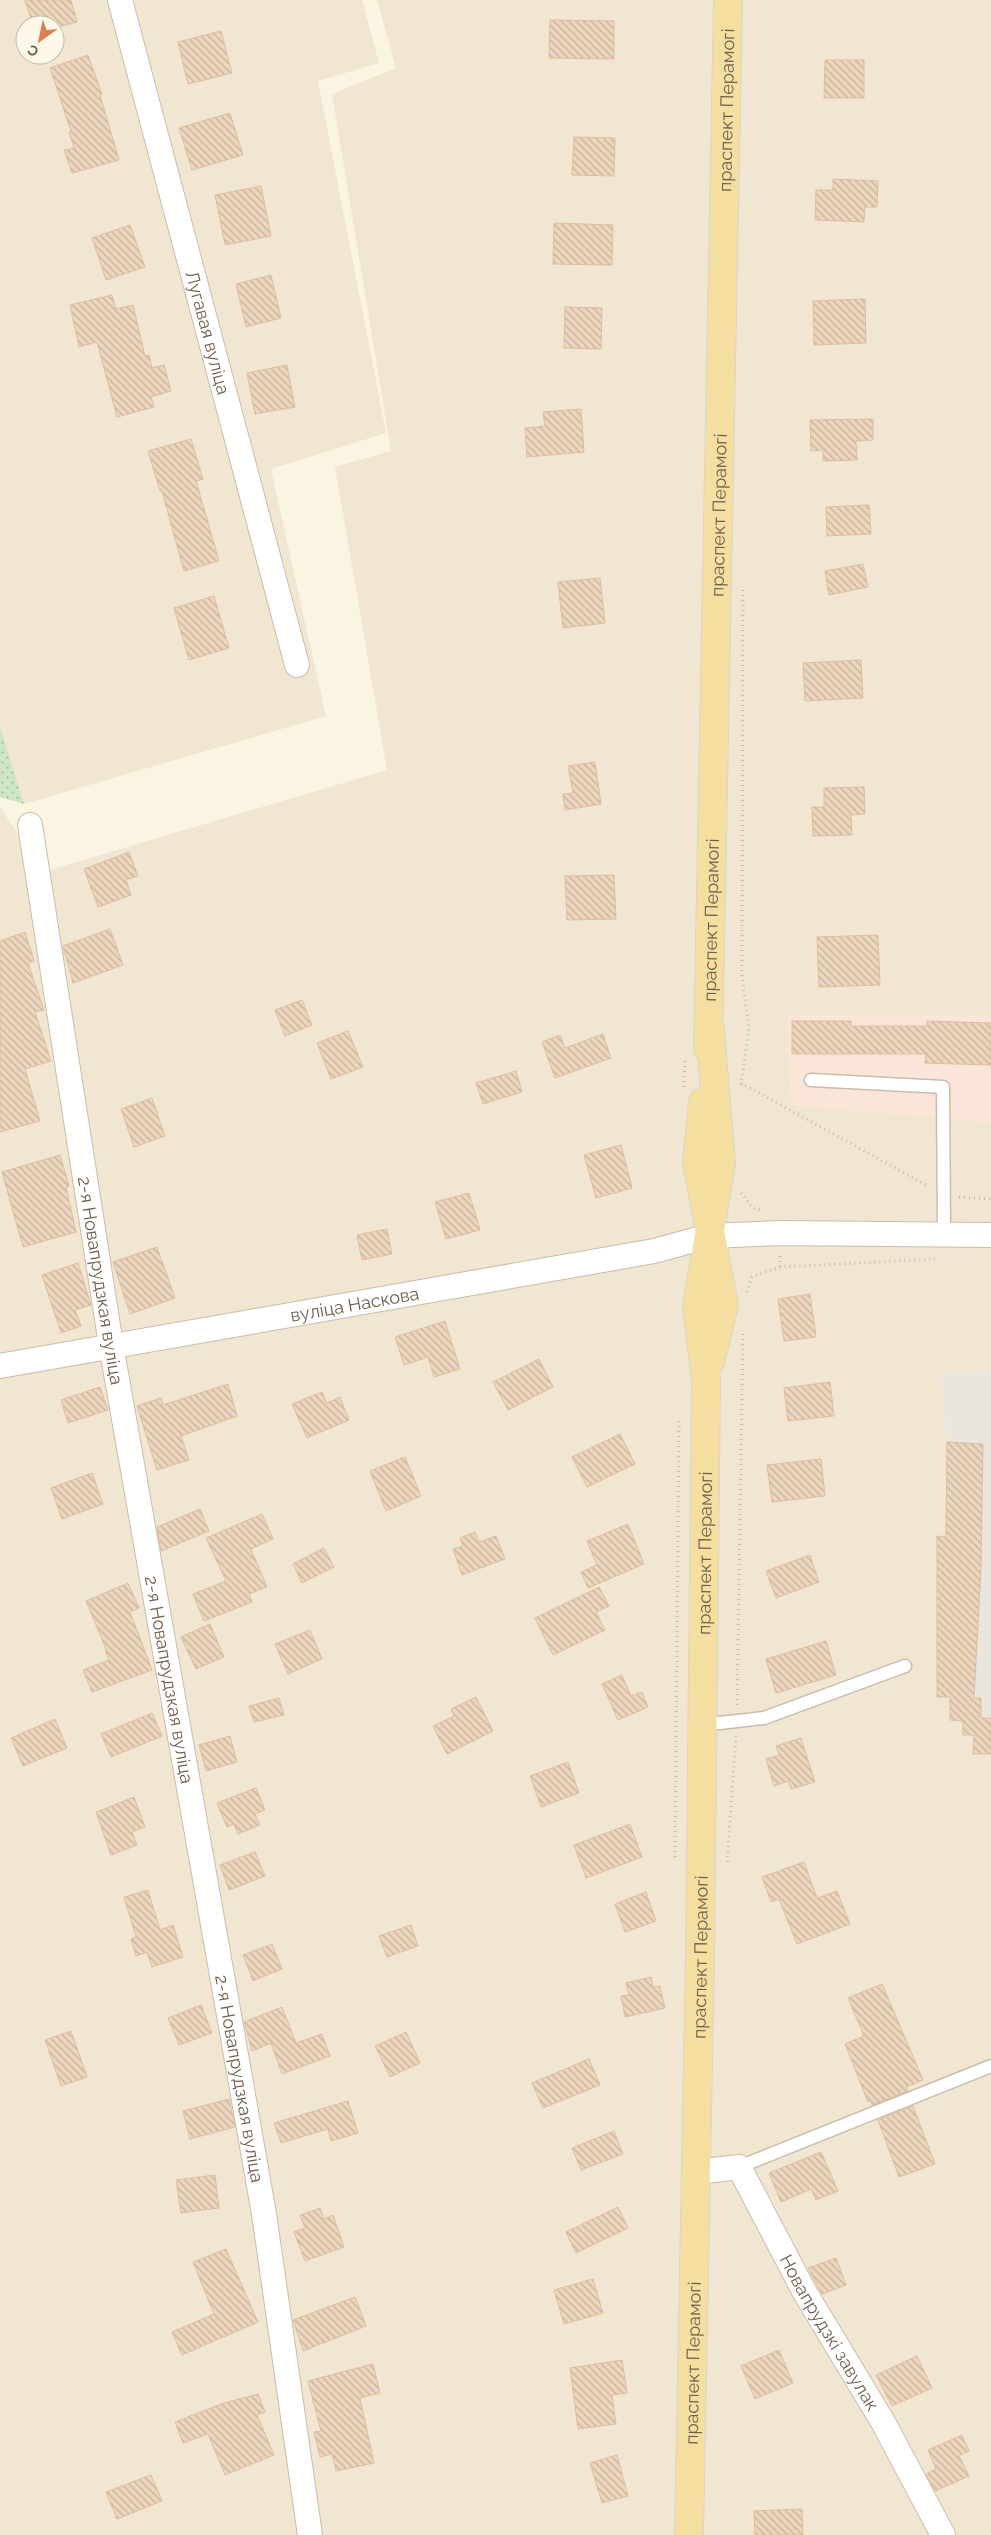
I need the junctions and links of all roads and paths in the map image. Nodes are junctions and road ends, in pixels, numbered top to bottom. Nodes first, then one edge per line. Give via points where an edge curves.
1 (120, 0) edge
2 (728, 0) edge
3 (743, 582) dead end
4 (297, 665) dead end
5 (30, 824) dead end
6 (811, 1080) dead end
7 (741, 1083) junction
8 (740, 1093) dead end
9 (946, 1196) junction
10 (991, 1199) edge
11 (944, 1233) junction
12 (991, 1235) edge
13 (709, 1236) junction
14 (743, 1330) dead end
15 (111, 1345) junction
16 (0, 1366) edge
17 (905, 1666) dead end
18 (737, 1721) junction
19 (702, 1725) junction
20 (727, 1869) dead end
21 (991, 2066) edge
22 (739, 2167) junction
23 (696, 2172) junction
24 (310, 2535) edge
25 (689, 2535) edge
26 (943, 2535) edge

1 - 4 street, Лугавая вуліца
2 - 13 main road, праспект Перамогі via 710,1030 697,1163
3 - 7 path via 742,977 749,1028
5 - 15 street, 2-я Новапрудзкая вуліца
6 - 9 lane via 943,1087
7 - 8 path
7 - 9 path
9 - 10 path
9 - 11 lane
11 - 12 street, вуліца Наскова
11 - 13 street, вуліца Наскова
13 - 15 street, вуліца Наскова via 654,1251
13 - 19 main road, праспект Перамогі via 697,1308 706,1380
14 - 18 path
15 - 16 street, вуліца Наскова
15 - 24 street, 2-я Новапрудзкая вуліца via 262,2204
17 - 18 lane via 764,1718
18 - 19 lane
18 - 20 path
19 - 23 main road, праспект Перамогі
21 - 22 lane
22 - 23 street
22 - 26 street, Новапрудзкі завулак via 804,2291 883,2422
23 - 25 main road, праспект Перамогі

